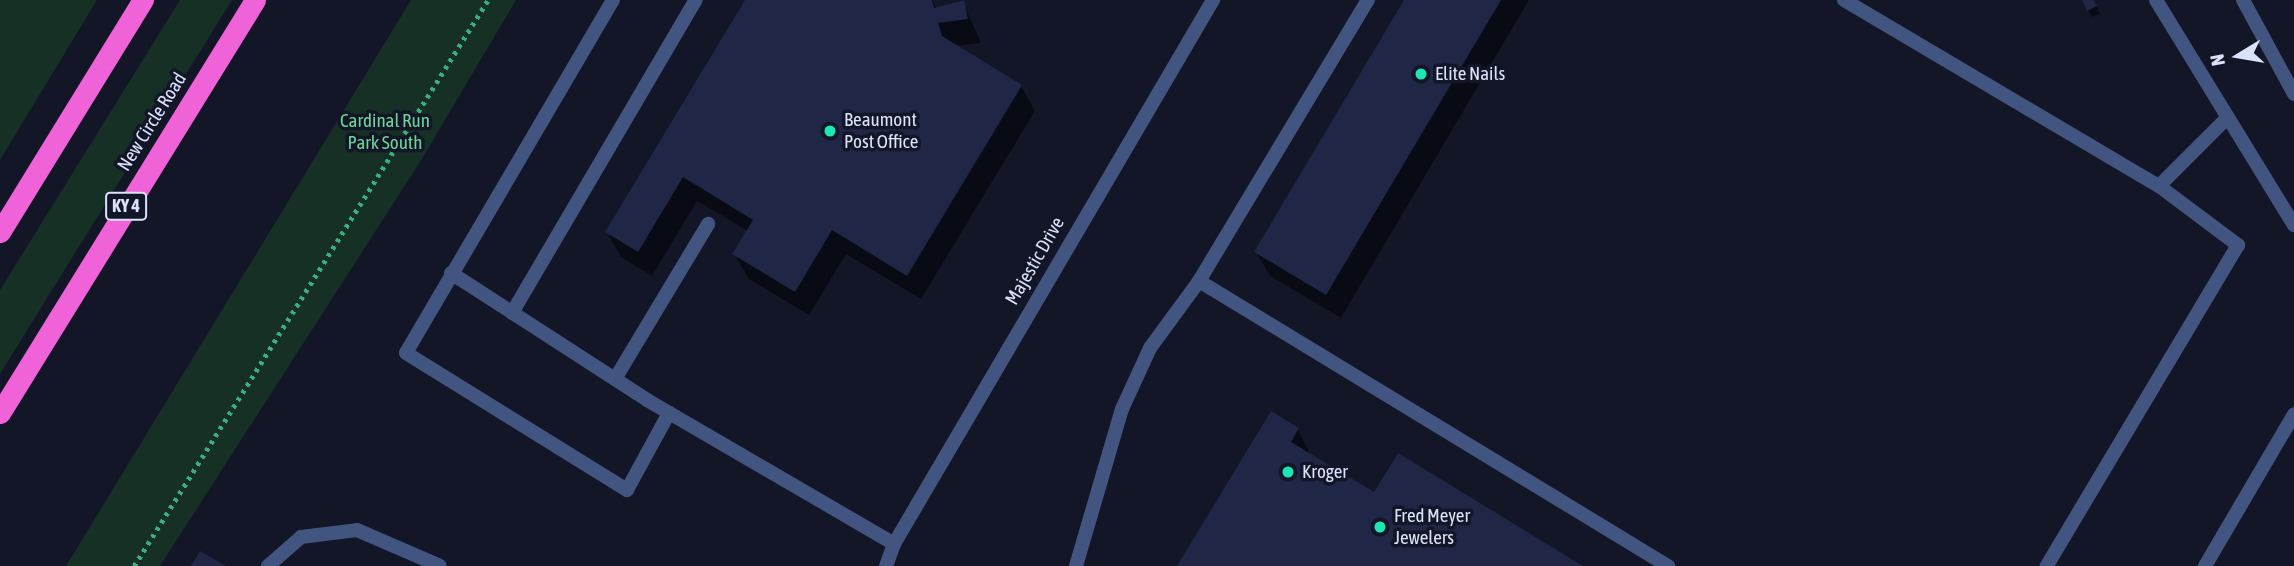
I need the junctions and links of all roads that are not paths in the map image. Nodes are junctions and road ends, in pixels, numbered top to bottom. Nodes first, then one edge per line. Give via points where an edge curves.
1 (143, 0) edge
2 (256, 0) edge
3 (613, 0) edge
4 (696, 0) edge
5 (1213, 0) edge
6 (1368, 0) edge
7 (1844, 0) edge
8 (2156, 0) edge
9 (2243, 0) edge
10 (2294, 94) edge
11 (2227, 118) junction
12 (2159, 186) junction
13 (708, 224) dead end
14 (2294, 225) edge
15 (0, 232) edge
16 (451, 273) junction
17 (1199, 281) junction
18 (512, 313) junction
19 (615, 379) junction
20 (0, 413) edge
21 (669, 413) junction
22 (2294, 414) edge
23 (894, 544) junction
24 (268, 566) edge
25 (439, 566) edge
26 (886, 566) edge
27 (1076, 566) edge
28 (1668, 566) edge
29 (2047, 566) edge
30 (2205, 566) edge

1 - 15 highway
2 - 20 highway, New Circle Road / KY 4
3 - 16 street
4 - 18 street
5 - 23 street, Majestic Drive
6 - 17 street
7 - 12 street
8 - 11 street
9 - 10 street
11 - 12 street
11 - 14 street
12 - 29 street via 2238,245
13 - 19 street
16 - 18 street
16 - 21 street via 405,353 627,490
17 - 27 street via 1150,348 1122,409
17 - 28 street
18 - 19 street
19 - 21 street
21 - 23 street
22 - 30 street
23 - 26 street, Majestic Drive
24 - 25 street via 301,537 357,530

